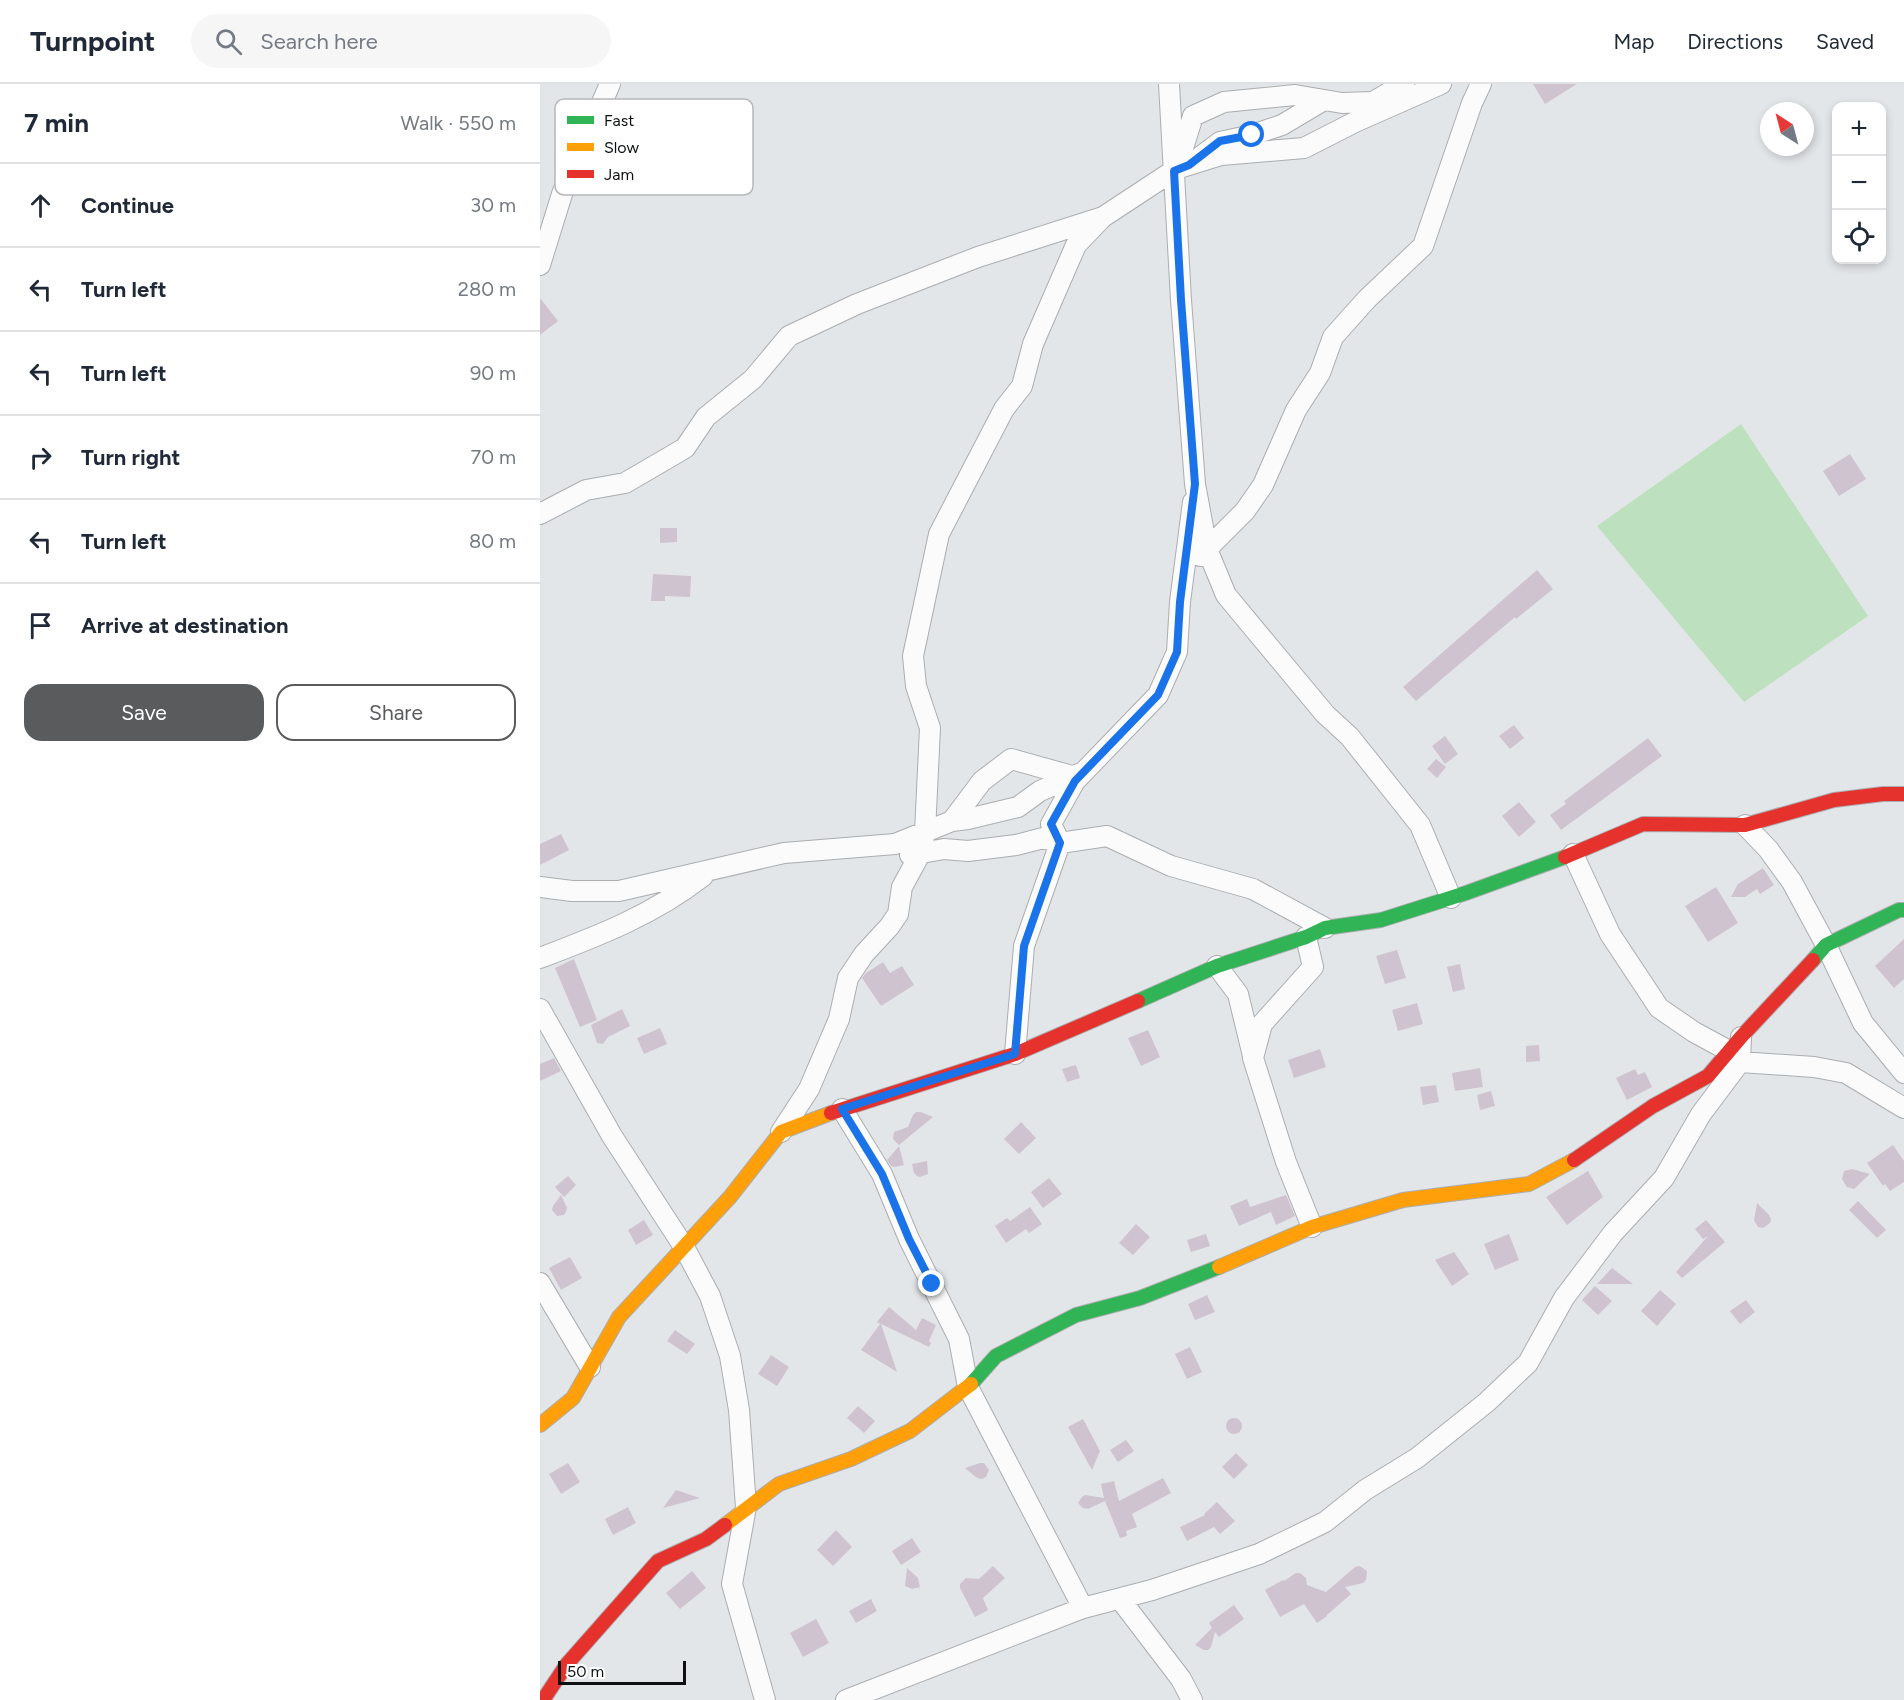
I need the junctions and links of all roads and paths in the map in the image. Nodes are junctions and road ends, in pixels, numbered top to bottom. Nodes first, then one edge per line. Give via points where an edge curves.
1 (610, 84) edge
2 (1169, 84) edge
3 (1404, 84) edge
4 (1441, 84) edge
5 (1481, 84) edge
6 (603, 99) edge
7 (1324, 100) junction
8 (1180, 168) junction
9 (562, 195) edge
10 (1103, 217) junction
11 (540, 265) edge
12 (1195, 484) junction
13 (540, 514) edge
14 (1207, 549) junction
15 (1180, 602) junction
16 (1079, 773) junction
17 (1904, 794) edge
18 (952, 820) junction
19 (1745, 825) junction
20 (925, 832) junction
21 (1060, 843) junction
22 (846, 848) junction
23 (920, 854) junction
24 (1573, 854) junction
25 (708, 872) junction
26 (540, 887) edge
27 (1451, 898) junction
28 (1904, 910) edge
29 (1325, 928) junction
30 (1306, 937) junction
31 (1826, 945) junction
32 (540, 958) edge
33 (1216, 966) junction
34 (540, 1009) edge
35 (1737, 1050) junction
36 (1015, 1054) junction
37 (1253, 1058) junction
38 (1904, 1073) edge
39 (1904, 1108) edge
40 (842, 1109) junction
41 (781, 1131) junction
42 (1312, 1227) junction
43 (684, 1247) junction
44 (540, 1283) edge
45 (590, 1367) junction
46 (968, 1387) junction
47 (540, 1425) edge
48 (746, 1507) junction
49 (1120, 1599) junction
50 (1083, 1608) junction
51 (543, 1700) edge
52 (765, 1700) edge
53 (846, 1700) edge
54 (1192, 1700) edge

1 - 6 street
2 - 8 street
3 - 7 street via 1373,102
4 - 8 street via 1304,148 1221,155
5 - 14 street via 1423,246 1367,298 1333,337 1320,373 1296,410 1263,485 1245,512
7 - 8 street via 1282,125 1220,141
7 - 8 street via 1295,95 1224,102 1192,116
8 - 10 street
8 - 12 street via 1181,300
9 - 11 street
10 - 13 street via 978,257 857,304 789,336 753,379 706,417 685,448 625,483 586,490
10 - 20 street via 1076,245 1033,344 1022,386 1004,409 939,534 913,656 916,686 930,728
12 - 14 street
12 - 15 street
14 - 15 street via 1195,561
14 - 27 street via 1226,595 1325,714 1350,737 1420,825
15 - 16 street via 1177,652 1158,695
16 - 18 street via 1040,791 1018,807
16 - 18 street via 1011,759 982,782
16 - 21 street via 1051,824
17 - 19 street via 1834,800
18 - 20 street
19 - 24 street via 1643,824
19 - 31 street via 1792,882
20 - 22 street via 895,844
20 - 23 street
21 - 23 street via 1043,838 1016,845
21 - 29 street via 1107,836 1171,866 1253,889
21 - 36 street via 1024,946
22 - 23 street via 882,856
22 - 25 street via 784,853
23 - 41 street via 902,887 898,914 848,978 839,1018 809,1089
24 - 27 street
24 - 35 street via 1610,934 1659,1008 1694,1032
25 - 26 street via 619,891
25 - 32 street via 660,906
27 - 29 street via 1381,920
28 - 31 street
29 - 30 street
30 - 33 street
30 - 37 street via 1313,967 1262,1024
31 - 35 street
31 - 38 street via 1863,1023
33 - 36 street
33 - 37 street via 1238,994
34 - 43 street via 612,1136
35 - 39 street via 1846,1073
35 - 42 street via 1708,1076 1653,1106 1570,1163 1529,1184 1403,1200
35 - 49 street via 1664,1178 1613,1233 1564,1298 1528,1363 1487,1402 1417,1458 1365,1490 1325,1522 1259,1554
36 - 40 street
37 - 42 street via 1286,1162
40 - 41 street
40 - 46 street via 882,1174 909,1239 959,1339
41 - 43 street via 730,1197
42 - 46 street via 1140,1298 1076,1315 996,1356
43 - 45 street via 619,1317
43 - 48 street via 711,1296 730,1356 739,1410
44 - 45 street
45 - 47 street via 573,1398
46 - 48 street via 910,1431 851,1459 779,1484
46 - 50 street
48 - 51 street via 706,1539 658,1561 567,1664
48 - 52 street via 732,1584
49 - 50 street
49 - 54 street via 1181,1679
50 - 53 street

